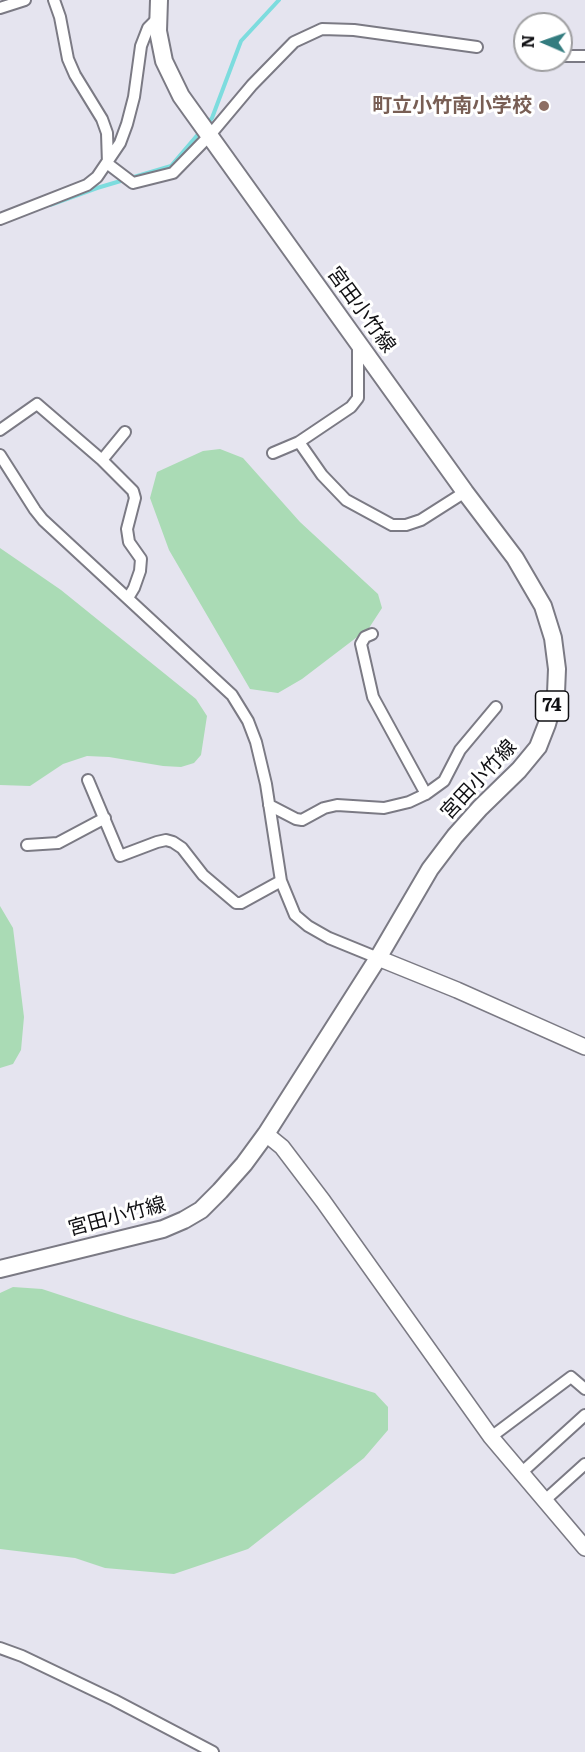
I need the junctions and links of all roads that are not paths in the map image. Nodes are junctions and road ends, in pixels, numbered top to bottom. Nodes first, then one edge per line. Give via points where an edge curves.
1 (25, 0) edge
2 (54, 0) edge
3 (159, 0) edge
4 (0, 8) edge
5 (158, 18) junction
6 (477, 47) dead end
7 (210, 135) junction
8 (108, 164) junction
9 (0, 219) edge
10 (358, 342) junction
11 (0, 430) edge
12 (125, 432) dead end
13 (299, 442) junction
14 (273, 453) dead end
15 (0, 455) edge
16 (102, 460) junction
17 (465, 492) junction
18 (128, 598) junction
19 (372, 634) dead end
20 (496, 708) dead end
21 (88, 780) dead end
22 (426, 794) junction
23 (269, 805) junction
24 (105, 818) junction
25 (27, 844) dead end
26 (281, 881) junction
27 (378, 958) junction
28 (582, 1042) edge
29 (266, 1134) junction
30 (0, 1269) edge
31 (585, 1389) edge
32 (585, 1414) edge
33 (491, 1437) junction
34 (585, 1464) edge
35 (520, 1474) junction
36 (544, 1501) junction
37 (585, 1548) edge
38 (0, 1648) edge
39 (207, 1751) edge

1 - 4 street
2 - 8 street via 68,59 107,133
3 - 5 main road, 宮田小竹線 / 74
5 - 7 main road, 宮田小竹線 / 74 via 164,61 181,96
5 - 8 street via 148,28 141,46 128,124
6 - 7 street via 322,29 294,42
7 - 8 street via 173,173 133,183
7 - 10 main road, 宮田小竹線 / 74
8 - 9 street via 87,185
10 - 13 street via 358,398 351,407
10 - 17 main road, 宮田小竹線 / 74
11 - 16 street via 38,404
12 - 16 street
13 - 14 street
13 - 17 street via 321,475 346,500 392,525 421,520
15 - 18 street via 34,510
16 - 18 street via 133,491 135,498 127,529 129,542 141,559
17 - 27 main road, 宮田小竹線 / 74 via 515,558 543,606 553,638 556,693 538,747 455,836 430,869
18 - 23 street via 232,694 256,742
19 - 22 street via 361,644 373,697
20 - 22 street via 460,750 444,781
21 - 24 street
22 - 23 street via 384,808 330,806 302,820
23 - 26 street
24 - 25 street via 58,843
24 - 26 street via 120,856 157,842 173,842 236,903
26 - 27 street via 295,915 308,926
27 - 28 street
27 - 29 main road, 宮田小竹線 / 74
29 - 30 main road, 宮田小竹線 / 74 via 220,1191 184,1220 163,1229
29 - 33 street via 282,1147 323,1201
31 - 33 street via 571,1377
32 - 35 street
33 - 35 street
34 - 36 street
35 - 36 street
36 - 37 street
38 - 39 street via 114,1700

